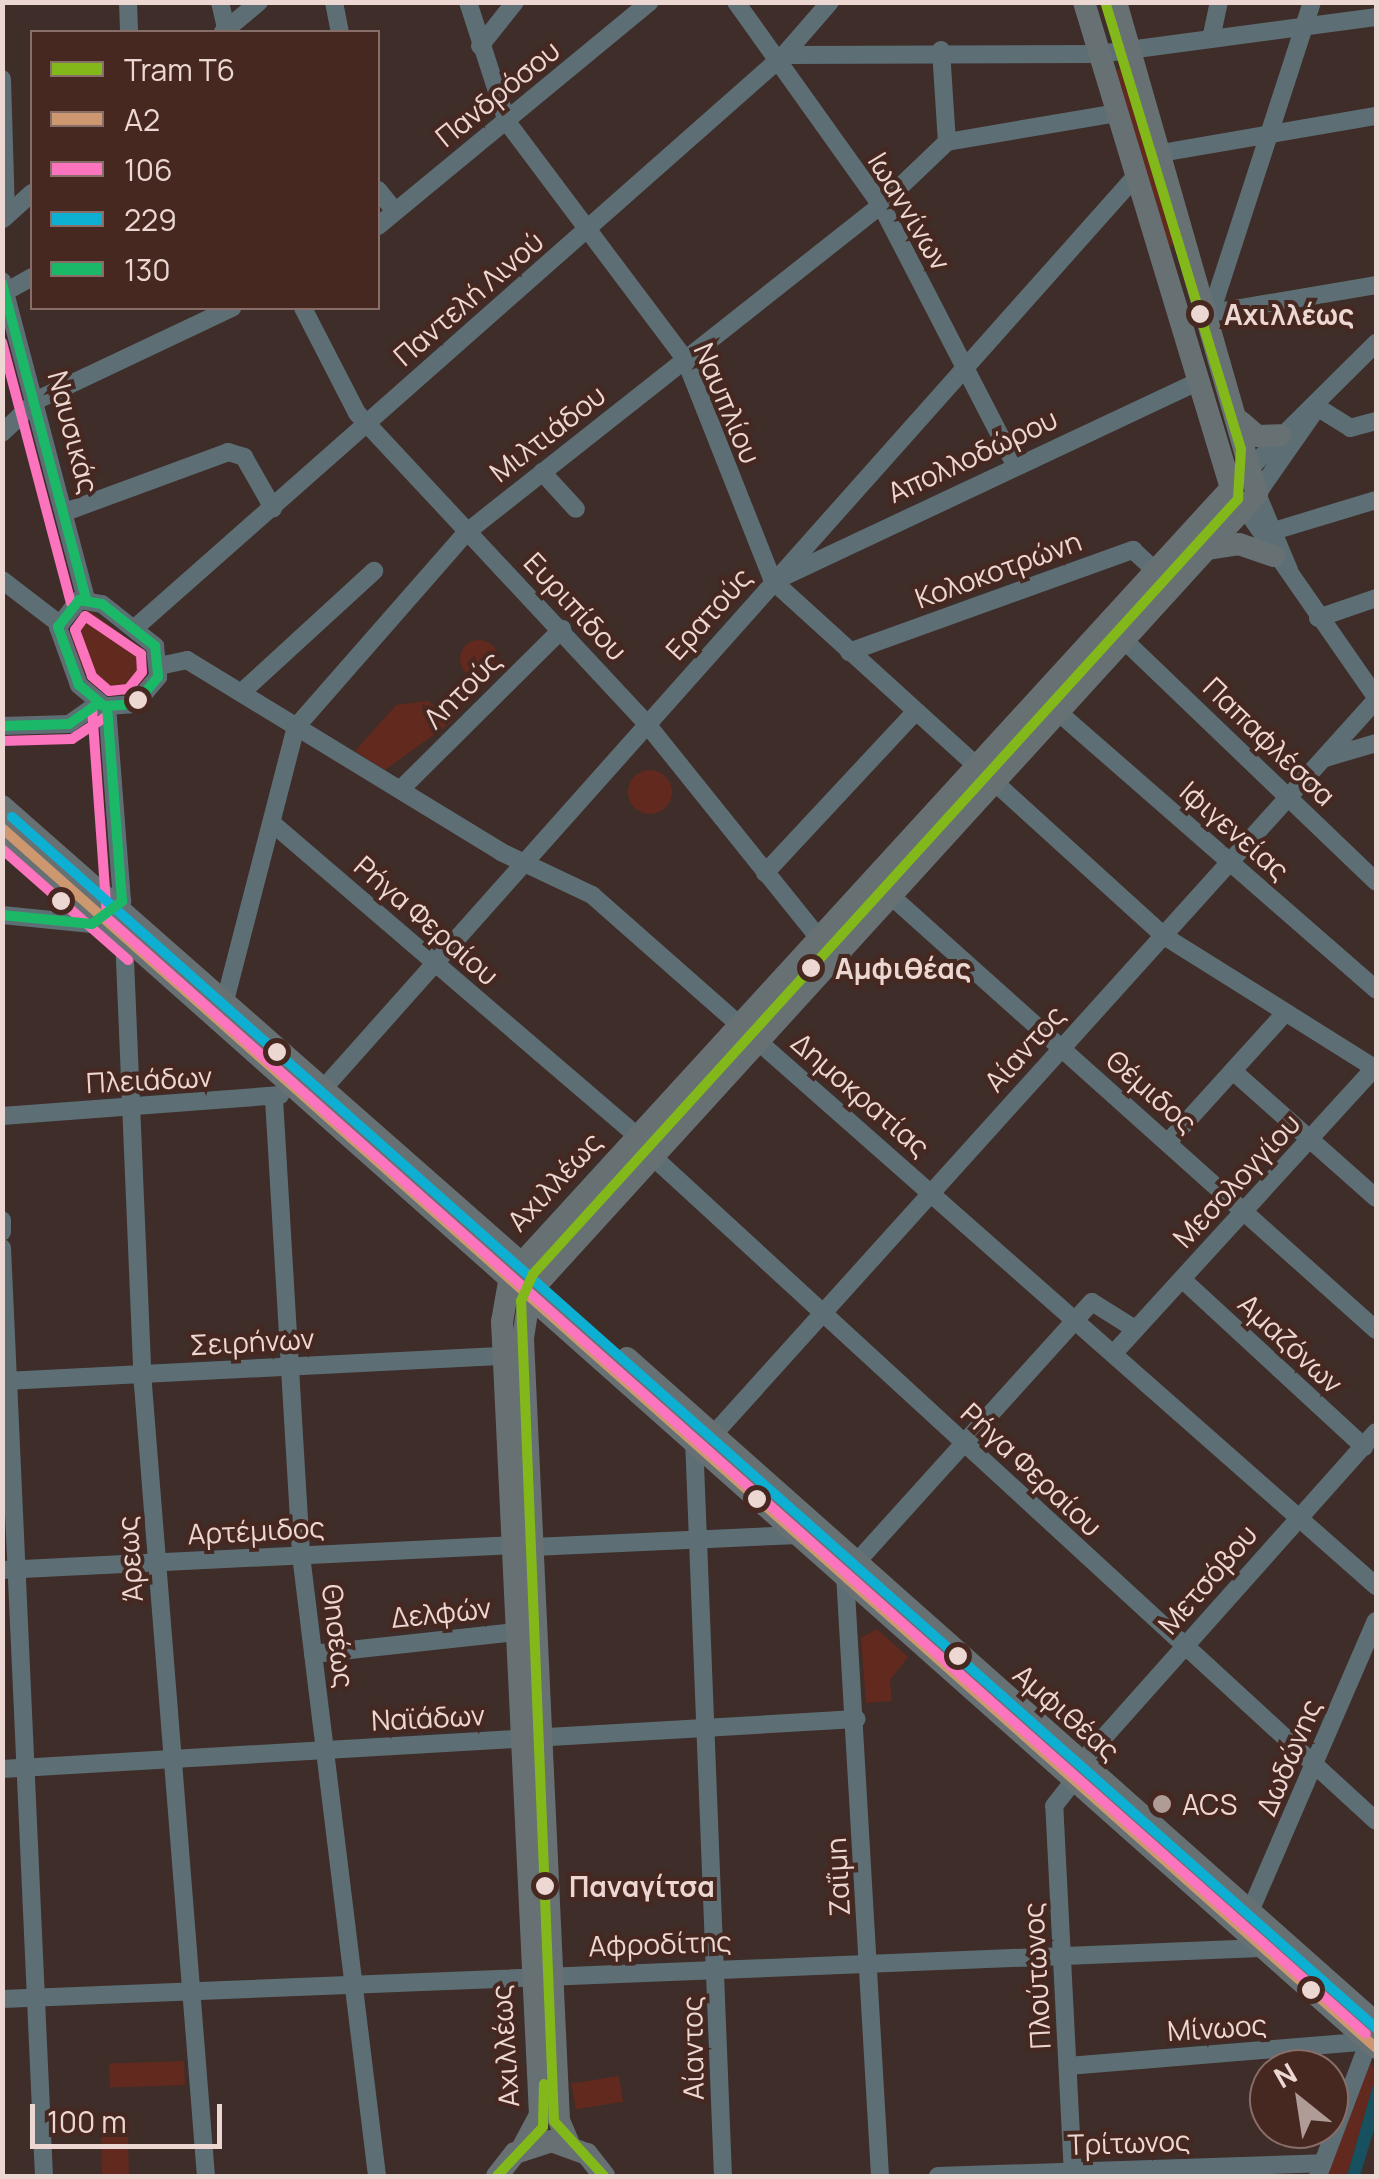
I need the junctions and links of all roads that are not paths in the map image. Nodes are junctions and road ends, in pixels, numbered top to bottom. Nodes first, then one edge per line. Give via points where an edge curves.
1 (128, 2) edge
2 (220, 2) edge
3 (258, 2) edge
4 (334, 2) edge
5 (468, 2) edge
6 (515, 2) edge
7 (650, 2) edge
8 (736, 2) edge
9 (830, 2) edge
10 (1084, 2) edge
11 (1116, 2) edge
12 (1219, 2) edge
13 (1312, 2) edge
14 (1376, 17) edge
15 (1304, 27) junction
16 (129, 30) edge
17 (226, 30) edge
18 (228, 30) edge
19 (340, 30) edge
20 (1210, 39) junction
21 (480, 46) junction
22 (1130, 49) junction
23 (941, 50) junction
24 (1099, 54) junction
25 (780, 59) junction
26 (2, 79) edge
27 (1117, 112) junction
28 (1376, 116) edge
29 (507, 122) junction
30 (1269, 135) junction
31 (947, 142) junction
32 (1161, 153) junction
33 (1136, 177) junction
34 (380, 192) edge
35 (30, 195) edge
36 (880, 205) junction
37 (395, 211) junction
38 (4, 217) edge
39 (380, 224) edge
40 (586, 230) junction
41 (30, 278) edge
42 (1376, 285) edge
43 (5, 286) edge
44 (228, 310) edge
45 (304, 310) edge
46 (1210, 314) junction
47 (1372, 351) edge
48 (684, 359) junction
49 (966, 367) junction
50 (1196, 383) junction
51 (36, 400) junction
52 (1318, 406) junction
53 (1376, 420) edge
54 (1240, 421) junction
55 (367, 424) junction
56 (2, 434) edge
57 (1280, 435) junction
58 (1014, 463) junction
59 (1251, 466) junction
60 (542, 472) junction
61 (1231, 488) junction
62 (1376, 500) edge
63 (1250, 501) junction
64 (273, 508) junction
65 (576, 510) dead end
66 (68, 511) junction
67 (1277, 530) junction
68 (466, 532) junction
69 (1208, 549) junction
70 (1282, 563) junction
71 (374, 571) dead end
72 (1157, 572) junction
73 (2, 580) edge
74 (774, 581) junction
75 (1376, 598) edge
76 (86, 600) junction
77 (1318, 618) junction
78 (58, 623) junction
79 (136, 626) junction
80 (562, 629) junction
81 (1124, 640) junction
82 (849, 652) junction
83 (159, 666) junction
84 (242, 691) junction
85 (1376, 698) edge
86 (102, 705) junction
87 (915, 712) junction
88 (1058, 712) junction
89 (646, 723) junction
90 (2, 726) edge
91 (296, 726) junction
92 (1376, 743) edge
93 (1325, 758) junction
94 (983, 777) junction
95 (402, 788) junction
96 (1290, 797) junction
97 (2, 806) edge
98 (272, 823) junction
99 (2, 828) edge
100 (522, 862) junction
101 (1230, 863) junction
102 (765, 872) junction
103 (1376, 882) edge
104 (890, 894) junction
105 (2, 914) edge
106 (112, 914) junction
107 (124, 936) junction
108 (1164, 936) junction
109 (820, 938) junction
110 (434, 962) junction
111 (1376, 989) edge
112 (225, 1001) junction
113 (1284, 1014) junction
114 (750, 1031) junction
115 (1060, 1048) junction
116 (1376, 1068) edge
117 (1232, 1071) junction
118 (294, 1086) junction
119 (324, 1088) junction
120 (274, 1100) junction
121 (136, 1108) junction
122 (2, 1116) edge
123 (637, 1136) junction
124 (1311, 1140) junction
125 (1169, 1142) junction
126 (652, 1155) junction
127 (931, 1191) junction
128 (1376, 1198) edge
129 (1247, 1209) junction
130 (2, 1220) edge
131 (2, 1232) edge
132 (2, 1248) edge
133 (515, 1269) junction
134 (1182, 1279) junction
135 (534, 1286) junction
136 (821, 1313) junction
137 (1077, 1318) junction
138 (1135, 1329) junction
139 (1376, 1330) edge
140 (1115, 1352) junction
141 (504, 1356) junction
142 (291, 1367) junction
143 (143, 1374) junction
144 (8, 1381) edge
145 (703, 1437) junction
146 (1370, 1439) edge
147 (965, 1443) junction
148 (1296, 1519) junction
149 (800, 1535) junction
150 (699, 1539) junction
151 (523, 1546) junction
152 (301, 1555) junction
153 (157, 1562) junction
154 (10, 1569) edge
155 (851, 1569) junction
156 (1376, 1586) edge
157 (1376, 1621) edge
158 (516, 1632) junction
159 (1183, 1648) junction
160 (314, 1654) junction
161 (857, 1719) junction
162 (706, 1728) junction
163 (543, 1738) junction
164 (519, 1739) junction
165 (325, 1750) junction
166 (171, 1760) junction
167 (1316, 1761) junction
168 (24, 1768) junction
169 (2, 1769) edge
170 (1078, 1772) junction
171 (1376, 1821) edge
172 (1246, 1922) junction
173 (1200, 1948) junction
174 (1261, 1948) junction
175 (1062, 1954) junction
176 (869, 1962) junction
177 (718, 1968) junction
178 (558, 1974) junction
179 (530, 1976) junction
180 (356, 1984) junction
181 (190, 1991) junction
182 (34, 1998) junction
183 (2, 2000) edge
184 (1374, 2027) edge
185 (1068, 2066) junction
186 (569, 2144) junction
187 (523, 2148) junction
188 (1321, 2170) edge
189 (1073, 2174) edge
190 (44, 2176) edge
191 (206, 2176) edge
192 (377, 2176) edge
193 (497, 2176) edge
194 (604, 2176) edge
195 (723, 2176) edge
196 (880, 2176) edge
197 (938, 2176) edge

1 - 16 street
2 - 17 street
3 - 18 street
4 - 19 street
5 - 21 street, Ναυπλίου
6 - 21 street
7 - 29 street, Πανδρόσου
8 - 25 street, Ιωαννίνων
9 - 25 street, Παντελή Λινού
10 - 24 main road
11 - 22 main road
12 - 20 street
13 - 15 street
14 - 15 street
15 - 20 street
15 - 30 street
20 - 22 street
21 - 29 street, Ναυπλίου
22 - 24 street
22 - 32 main road
23 - 24 street
23 - 25 street
23 - 31 street
24 - 27 main road
25 - 36 street, Ιωαννίνων
25 - 40 street, Παντελή Λινού
26 - 38 street
27 - 31 street
27 - 33 main road
28 - 30 street
29 - 37 street, Πανδρόσου
29 - 40 street, Ναυπλίου
30 - 32 street
30 - 46 street
31 - 36 street, Μιλτιάδου
32 - 46 main road
33 - 49 street, Ερατούς
33 - 50 main road
34 - 37 street
35 - 38 street
36 - 48 street, Μιλτιάδου
36 - 49 street, Ιωαννίνων
37 - 39 street, Πανδρόσου
40 - 48 street, Ναυπλίου
40 - 55 street, Παντελή Λινού
41 - 43 street
42 - 46 street
43 - 51 street, Ναυσικάς
44 - 51 street
45 - 55 street, Ευριπίδου
46 - 54 main road
47 - 52 street, Αχιλλέως
48 - 60 street, Μιλτιάδου
48 - 74 street, Ναυπλίου
49 - 58 street, Ιωαννίνων
49 - 74 street, Ερατούς
50 - 58 street, Απολλοδώρου
50 - 61 main road
51 - 56 street
51 - 66 street, Ναυσικάς
52 - 53 street via 1350,428
52 - 57 street, Αχιλλέως
52 - 63 street, Αχιλλέως
54 - 57 main road via 1257,436
54 - 59 main road
55 - 64 street, Παντελή Λινού
55 - 68 street, Ευριπίδου
57 - 59 street, Αχιλλέως
58 - 74 street, Απολλοδώρου
59 - 61 street, Αχιλλέως
59 - 63 main road
60 - 65 street
60 - 68 street, Μιλτιάδου
61 - 63 street
61 - 72 main road, Αχιλλέως
62 - 67 street
63 - 67 street
63 - 69 main road, Αχιλλέως
63 - 70 street
64 - 66 street via 244,457 228,452
64 - 79 street, Παντελή Λινού
66 - 76 street, Ναυσικάς
67 - 70 street
68 - 80 street, Ευριπίδου
68 - 91 street, Μιλτιάδου
69 - 70 main road via 1239,544
69 - 81 main road, Αχιλλέως
70 - 77 street
71 - 84 street
72 - 82 street, Κολοκοτρώνη via 1133,550
72 - 94 main road, Αχιλλέως
73 - 78 street
74 - 82 street, Ναυπλίου
74 - 89 street, Ερατούς
75 - 77 street
76 - 78 street via 67,606
76 - 79 street
77 - 85 street
78 - 86 street via 78,683
79 - 83 street
80 - 89 street, Ευριπίδου
80 - 95 street, Λητούς
81 - 88 main road, Αχιλλέως
81 - 96 street, Παπαφλέσσα
82 - 87 street, Ναυπλίου
83 - 84 street, Δημοκρατίας via 188,660
83 - 86 street via 141,700
84 - 91 street, Δημοκρατίας
85 - 93 street, Αίαντος
86 - 90 street via 69,724
86 - 106 street via 124,884
87 - 94 street, Ναυπλίου
87 - 102 street
88 - 94 main road, Αχιλλέως
88 - 101 street, Ιφιγενείας
89 - 100 street, Ερατούς
89 - 102 street, Ευριπίδου
91 - 95 street, Δημοκρατίας
91 - 98 street, Μιλτιάδου
92 - 93 street
93 - 96 street, Αίαντος
94 - 104 main road, Αχιλλέως
94 - 108 street, Ναυπλίου
94 - 109 main road, Αχιλλέως
95 - 100 street, Δημοκρατίας
96 - 101 street, Αίαντος
96 - 103 street, Παπαφλέσσα
97 - 106 main road, Αμφιθέας
98 - 110 street, Ρήγα Φεραίου
98 - 112 street, Μιλτιάδου
99 - 106 main road, Αμφιθέας
100 - 110 street, Ερατούς
100 - 114 street, Δημοκρατίας via 592,895
101 - 108 street, Αίαντος
101 - 111 street, Ιφιγενείας
102 - 109 street, Ευριπίδου
104 - 114 main road, Αχιλλέως
104 - 115 street, Θέμιδος
105 - 106 street
106 - 107 main road, Αμφιθέας
106 - 112 main road, Αμφιθέας
107 - 118 main road, Αμφιθέας
107 - 121 street, Άρεως
108 - 113 street, Ναυπλίου
108 - 115 street, Αίαντος
109 - 114 main road, Αχιλλέως
110 - 119 street, Ερατούς
110 - 123 street, Ρήγα Φεραίου
112 - 119 main road, Αμφιθέας
113 - 116 street, Ναυπλίου
113 - 117 street
114 - 123 main road, Αχιλλέως
114 - 126 main road, Αχιλλέως
114 - 127 street, Δημοκρατίας
115 - 125 street, Θέμιδος
115 - 127 street, Αίαντος
116 - 124 street, Μεσολογγίου
117 - 124 street
117 - 125 street
118 - 120 street
118 - 133 main road, Αμφιθέας
119 - 133 main road, Αμφιθέας
120 - 121 street, Πλειάδων
120 - 142 street, Θησέως
121 - 122 street, Πλειάδων
121 - 143 street, Άρεως
123 - 133 main road, Αχιλλέως
124 - 128 street
124 - 129 street, Μεσολογγίου
125 - 129 street, Θέμιδος
126 - 135 main road, Αχιλλέως
126 - 136 street, Ρήγα Φεραίου
127 - 136 street, Αίαντος
127 - 137 street, Δημοκρατίας
129 - 134 street, Μεσολογγίου
129 - 139 street, Θέμιδος
130 - 131 street
132 - 144 street
133 - 135 main road, Αμφιθέας
133 - 141 main road, Αχιλλέως
134 - 138 street, Μεσολογγίου
134 - 146 street, Αμαζόνων
135 - 145 main road, Αμφιθέας
135 - 151 main road, Αχιλλέως via 523,1338
136 - 145 street, Αίαντος
136 - 147 street, Ρήγα Φεραίου
137 - 138 street via 1102,1304
137 - 140 street, Δημοκρατίας
137 - 147 street
138 - 140 street, Μεσολογγίου
140 - 148 street, Δημοκρατίας
141 - 142 street, Σειρήνων
141 - 151 main road, Αχιλλέως
142 - 143 street, Σειρήνων
142 - 152 street, Θησέως
143 - 144 street, Σειρήνων
143 - 153 street, Άρεως
144 - 154 street
145 - 149 main road, Αμφιθέας
145 - 150 street, Αίαντος
145 - 155 main road, Αμφιθέας
146 - 148 street, Μετσόβου
147 - 155 street
147 - 159 street, Ρήγα Φεραίου
148 - 156 street, Δημοκρατίας
148 - 159 street, Μετσόβου
149 - 150 street, Αρτέμιδος
149 - 155 main road, Αμφιθέας
150 - 151 street, Αρτέμιδος
150 - 162 street, Αίαντος
151 - 152 street, Αρτέμιδος
151 - 158 main road, Αχιλλέως
151 - 163 main road, Αχιλλέως
152 - 153 street, Αρτέμιδος
152 - 160 street, Θησέως
153 - 154 street, Αρτέμιδος
153 - 166 street, Άρεως
154 - 168 street
155 - 161 street, Ζαΐμη
155 - 170 main road, Αμφιθέας
157 - 167 street, Δωδώνης
158 - 160 street, Δελφών
158 - 164 main road, Αχιλλέως
159 - 167 street, Ρήγα Φεραίου
159 - 170 street, Μετσόβου
160 - 165 street, Θησέως
161 - 162 street, Ναϊάδων
161 - 176 street, Ζαΐμη
162 - 163 street, Ναϊάδων
162 - 177 street, Αίαντος
163 - 164 street, Ναϊάδων
163 - 178 main road, Αχιλλέως
164 - 165 street, Ναϊάδων
164 - 179 main road, Αχιλλέως
165 - 166 street, Ναϊάδων
165 - 180 street, Θησέως
166 - 168 street, Ναϊάδων
166 - 181 street, Άρεως
167 - 171 street, Ρήγα Φεραίου
167 - 172 street, Δωδώνης
168 - 169 street, Ναϊάδων
168 - 182 street
170 - 172 main road, Αμφιθέας
170 - 175 street, Πλούτωνος via 1054,1806
172 - 173 street, Αφροδίτης
172 - 174 main road, Αμφιθέας
172 - 184 main road, Αμφιθέας
173 - 174 street, Αφροδίτης
173 - 175 street, Αφροδίτης
174 - 184 main road, Αμφιθέας
175 - 176 street, Αφροδίτης
175 - 185 street, Πλούτωνος
176 - 177 street, Αφροδίτης
176 - 196 street, Ζαΐμη
177 - 178 street, Αφροδίτης
177 - 195 street, Αίαντος
178 - 179 street, Αφροδίτης
178 - 186 main road, Αχιλλέως via 559,2120
179 - 180 street, Αφροδίτης
179 - 187 main road, Αχιλλέως via 540,2115
180 - 181 street, Αφροδίτης
180 - 192 street, Θησέως
181 - 182 street, Αφροδίτης
181 - 191 street, Άρεως
182 - 183 street, Αφροδίτης
182 - 190 street
184 - 185 street, Μίνωος
184 - 188 street
185 - 189 street, Πλούτωνος
186 - 187 main road, Αχιλλέως
186 - 194 main road
187 - 193 main road
188 - 189 street, Τρίτωνος
189 - 197 street, Τρίτωνος

